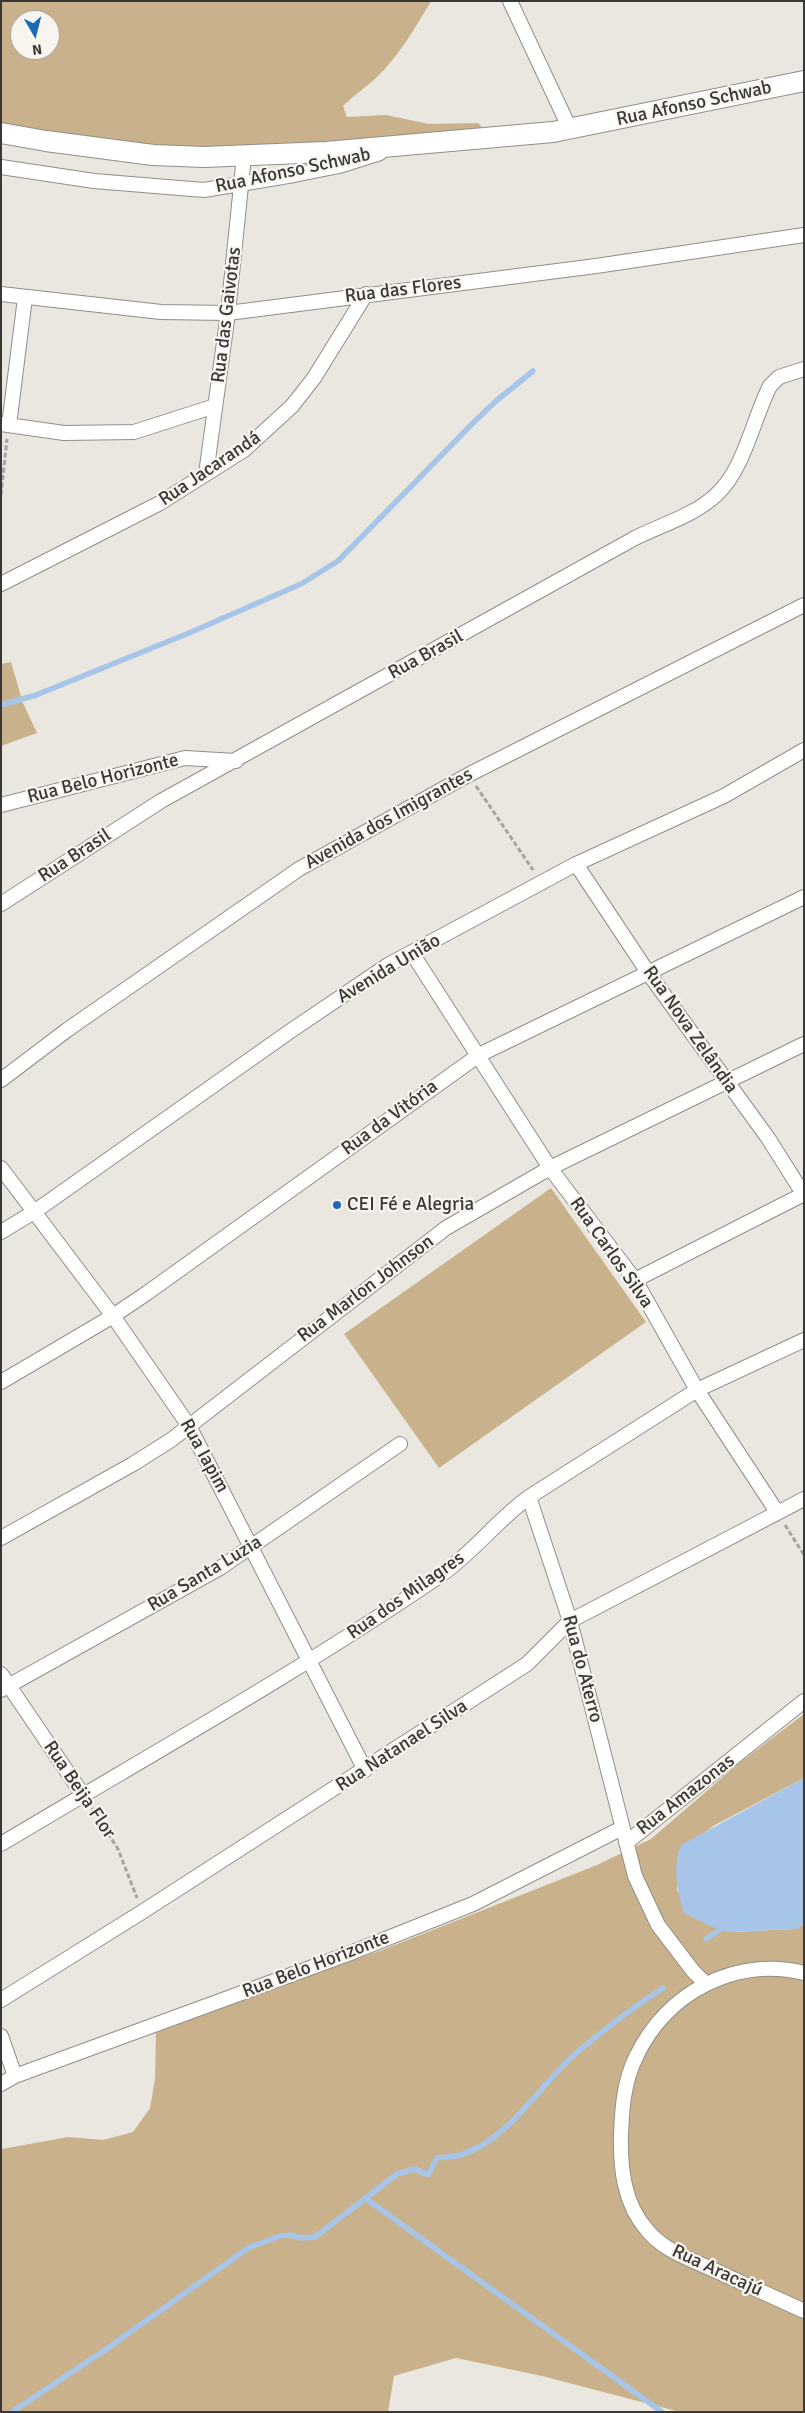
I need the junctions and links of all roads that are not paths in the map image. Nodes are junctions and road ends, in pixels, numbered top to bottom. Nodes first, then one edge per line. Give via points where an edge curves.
1 (510, 1) edge
2 (804, 81) edge
3 (570, 129) junction
4 (1, 133) edge
5 (406, 146) junction
6 (244, 156) junction
7 (1, 167) edge
8 (242, 184) junction
9 (804, 235) edge
10 (1, 294) edge
11 (366, 294) junction
12 (25, 298) junction
13 (228, 313) junction
14 (804, 368) edge
15 (215, 406) junction
16 (5, 424) edge
17 (206, 474) junction
18 (1, 584) edge
19 (804, 605) edge
20 (804, 750) edge
21 (236, 761) junction
22 (1, 805) edge
23 (576, 864) junction
24 (804, 897) edge
25 (1, 904) edge
26 (412, 953) junction
27 (649, 974) junction
28 (804, 1044) edge
29 (479, 1056) junction
30 (1, 1080) edge
31 (726, 1082) junction
32 (1, 1168) edge
33 (550, 1168) junction
34 (804, 1194) edge
35 (34, 1212) junction
36 (1, 1232) edge
37 (635, 1280) junction
38 (113, 1316) junction
39 (804, 1340) edge
40 (1, 1382) edge
41 (697, 1390) junction
42 (189, 1426) junction
43 (400, 1444) dead end
44 (529, 1497) junction
45 (804, 1499) edge
46 (777, 1512) junction
47 (1, 1538) edge
48 (252, 1547) junction
49 (570, 1621) junction
50 (311, 1661) junction
51 (4, 1683) edge
52 (804, 1701) edge
53 (365, 1770) junction
54 (83, 1795) junction
55 (622, 1828) junction
56 (626, 1843) junction
57 (1, 1844) edge
58 (804, 1973) edge
59 (705, 1983) junction
60 (1, 2000) edge
61 (1, 2036) edge
62 (15, 2076) junction
63 (1, 2084) edge
64 (804, 2311) edge

1 - 3 street
2 - 3 street, Rua Afonso Schwab
3 - 5 street, Rua Afonso Schwab
4 - 6 street, Rua Afonso Schwab via 153,155
5 - 6 street, Rua Afonso Schwab
5 - 8 street, Rua Afonso Schwab via 338,166
6 - 8 street, Rua das Gaivotas
7 - 8 street, Rua Afonso Schwab via 148,187 204,190
8 - 13 street, Rua das Gaivotas
9 - 11 street, Rua das Flores via 596,266
10 - 12 street, Rua das Flores
11 - 13 street, Rua das Flores
11 - 17 street, Rua Jacarandá via 314,378 292,406 244,450
12 - 13 street, Rua das Flores via 161,312
12 - 16 street
13 - 15 street, Rua das Gaivotas
14 - 21 street, Rua Brasil via 779,377 770,386 732,476 704,504 635,538
15 - 16 street via 134,432 64,434
15 - 17 street, Rua das Gaivotas
17 - 18 street, Rua Jacarandá via 160,504
19 - 30 street, Avenida dos Imigrantes via 468,775 299,869 67,1030
20 - 23 street, Avenida União via 724,796
21 - 22 street, Rua Belo Horizonte via 185,758
21 - 25 street, Rua Brasil via 162,801
23 - 26 street, Avenida União
23 - 27 street, Rua Nova Zelândia
24 - 27 street, Rua da Vitória
26 - 29 street, Rua Carlos Silva
26 - 35 street, Avenida União via 388,965 289,1032
27 - 29 street, Rua da Vitória
27 - 31 street, Rua Nova Zelândia
28 - 31 street, Rua Marlon Johnson
29 - 33 street, Rua Carlos Silva
29 - 38 street, Rua da Vitória
31 - 33 street, Rua Marlon Johnson
31 - 34 street, Rua Nova Zelândia
32 - 35 street, Rua Iapim
33 - 37 street, Rua Carlos Silva
33 - 42 street, Rua Marlon Johnson via 446,1228
34 - 37 street
35 - 36 street, Avenida União
35 - 38 street, Rua Iapim
37 - 41 street, Rua Carlos Silva
38 - 40 street, Rua da Vitória
38 - 42 street, Rua Iapim
39 - 41 street, Rua dos Milagres
41 - 44 street, Rua dos Milagres
41 - 46 street, Rua Carlos Silva
42 - 47 street, Rua Marlon Johnson via 133,1464
42 - 48 street, Rua Iapim
43 - 48 street, Rua Santa Luzia
44 - 49 street, Rua do Aterro
44 - 50 street, Rua dos Milagres via 440,1575
45 - 46 street, Rua Natanael Silva
46 - 49 street, Rua Natanael Silva
48 - 50 street, Rua Iapim
48 - 51 street, Rua Santa Luzia via 171,1596
49 - 53 street, Rua Natanael Silva via 527,1664
49 - 55 street, Rua do Aterro
50 - 53 street, Rua Iapim
50 - 54 street, Rua dos Milagres
51 - 54 street, Rua Beija Flor
52 - 56 street, Rua Amazonas
53 - 60 street, Rua Natanael Silva
54 - 57 street, Rua dos Milagres
55 - 56 street, Rua do Aterro
55 - 62 street, Rua Belo Horizonte via 473,1904
56 - 59 street, Rua Amazonas via 635,1876 658,1925
58 - 59 street, Rua Aracajú via 766,1968 734,1972
59 - 64 street, Rua Aracajú via 672,2006 636,2057 626,2087 622,2118 620,2151 624,2183 632,2208 647,2230 666,2248
61 - 62 street
62 - 63 street, Rua Belo Horizonte

